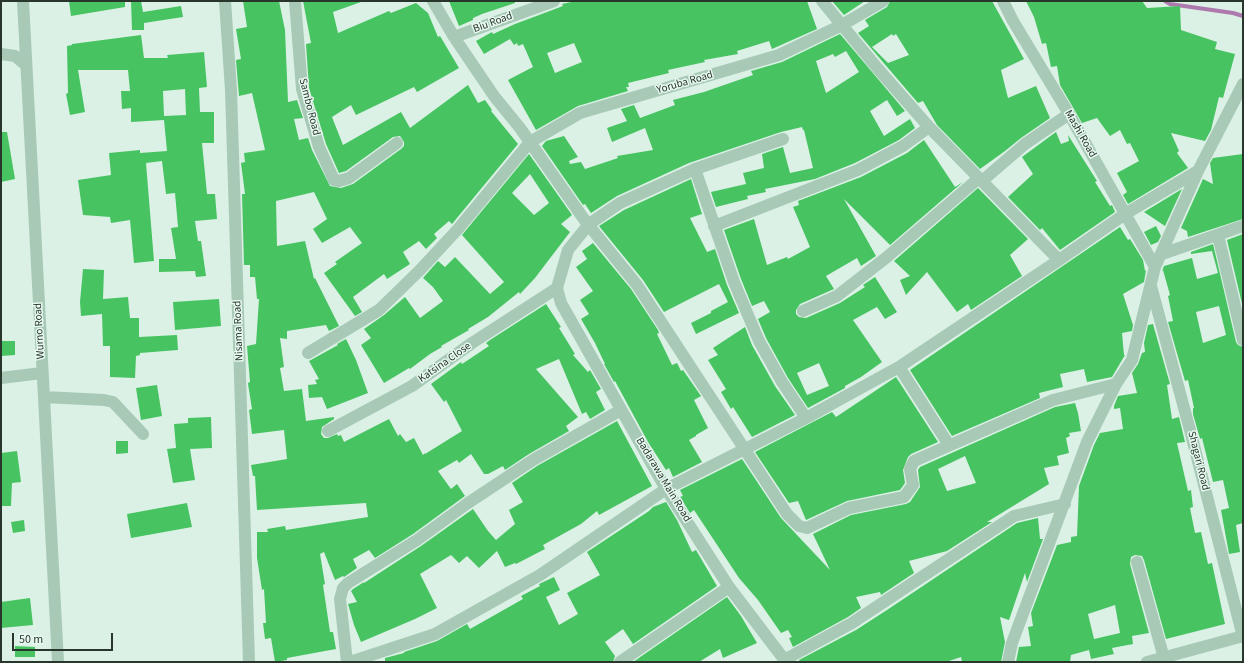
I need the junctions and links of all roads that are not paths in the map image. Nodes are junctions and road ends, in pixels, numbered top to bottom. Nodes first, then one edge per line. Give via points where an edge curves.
1 (23, 1) edge
2 (225, 1) edge
3 (295, 1) edge
4 (433, 1) edge
5 (554, 1) edge
6 (822, 1) edge
7 (884, 1) edge
8 (1003, 1) edge
9 (842, 25) junction
10 (454, 37) junction
11 (1, 54) edge
12 (26, 65) junction
13 (1243, 84) edge
14 (1069, 114) junction
15 (929, 127) junction
16 (783, 139) dead end
17 (530, 142) junction
18 (397, 143) dead end
19 (695, 169) junction
20 (1198, 171) junction
21 (980, 179) junction
22 (1125, 214) junction
23 (589, 224) junction
24 (714, 226) junction
25 (1243, 226) edge
26 (1218, 235) junction
27 (1162, 254) junction
28 (1059, 260) junction
29 (1155, 267) junction
30 (1150, 286) junction
31 (558, 288) junction
32 (803, 311) dead end
33 (1243, 340) edge
34 (308, 353) dead end
35 (899, 367) junction
36 (42, 373) junction
37 (1, 378) edge
38 (1116, 384) junction
39 (44, 397) junction
40 (621, 410) junction
41 (806, 418) junction
42 (328, 431) dead end
43 (143, 434) dead end
44 (949, 445) junction
45 (744, 449) junction
46 (666, 489) junction
47 (1065, 504) junction
48 (1137, 562) dead end
49 (729, 587) junction
50 (1243, 637) edge
51 (1164, 658) junction
52 (785, 661) edge
53 (58, 662) edge
54 (249, 662) edge
55 (353, 662) edge
56 (620, 662) edge
57 (1008, 662) edge
58 (1149, 662) edge

1 - 12 street, Wurno Road
2 - 54 street, Nisama Road via 231,98
3 - 18 street, Sambo Road via 302,89 319,147 334,180 349,178
4 - 10 street
5 - 10 street, Biu Road
6 - 9 street
7 - 9 street, Yoruba Road
8 - 14 street, Mashi Road
9 - 15 street
9 - 17 street, Yoruba Road via 779,56 580,113
10 - 17 street via 494,96
11 - 12 street via 15,56
12 - 36 street, Wurno Road
13 - 20 street
14 - 21 street
14 - 22 street, Mashi Road
15 - 21 street
15 - 24 street via 903,146 858,170
16 - 19 street
17 - 23 street
17 - 34 street via 458,229 379,310
19 - 23 street via 620,202
19 - 24 street
20 - 22 street
20 - 27 street
21 - 28 street
21 - 32 street via 837,296
22 - 28 street
22 - 29 street, Mashi Road
23 - 31 street via 568,250
23 - 45 street via 637,285
24 - 41 street via 759,341
25 - 26 street
26 - 27 street
26 - 33 street
27 - 29 street
28 - 35 street
29 - 30 street
30 - 38 street via 1132,360
30 - 50 street, Shagari Road
31 - 40 street, Badarawa Main Road via 561,303
31 - 42 street, Katsina Close via 412,386
35 - 41 street
35 - 44 street
36 - 37 street
36 - 39 street, Wurno Road
38 - 44 street via 1053,400
38 - 47 street via 1087,442
39 - 43 street via 113,402
39 - 53 street, Wurno Road
40 - 46 street, Badarawa Main Road
40 - 55 street via 533,460 417,540 348,583 343,588 340,599
41 - 45 street
44 - 45 street via 914,461 910,469 913,485 904,497 849,508 806,528 799,526 787,514
45 - 46 street
46 - 49 street, Badarawa Main Road
46 - 55 street via 540,575 435,634
47 - 52 street via 1014,516 852,623
47 - 57 street via 1012,643
48 - 51 street
49 - 52 street, Badarawa Main Road
49 - 56 street
50 - 51 street
51 - 58 street

